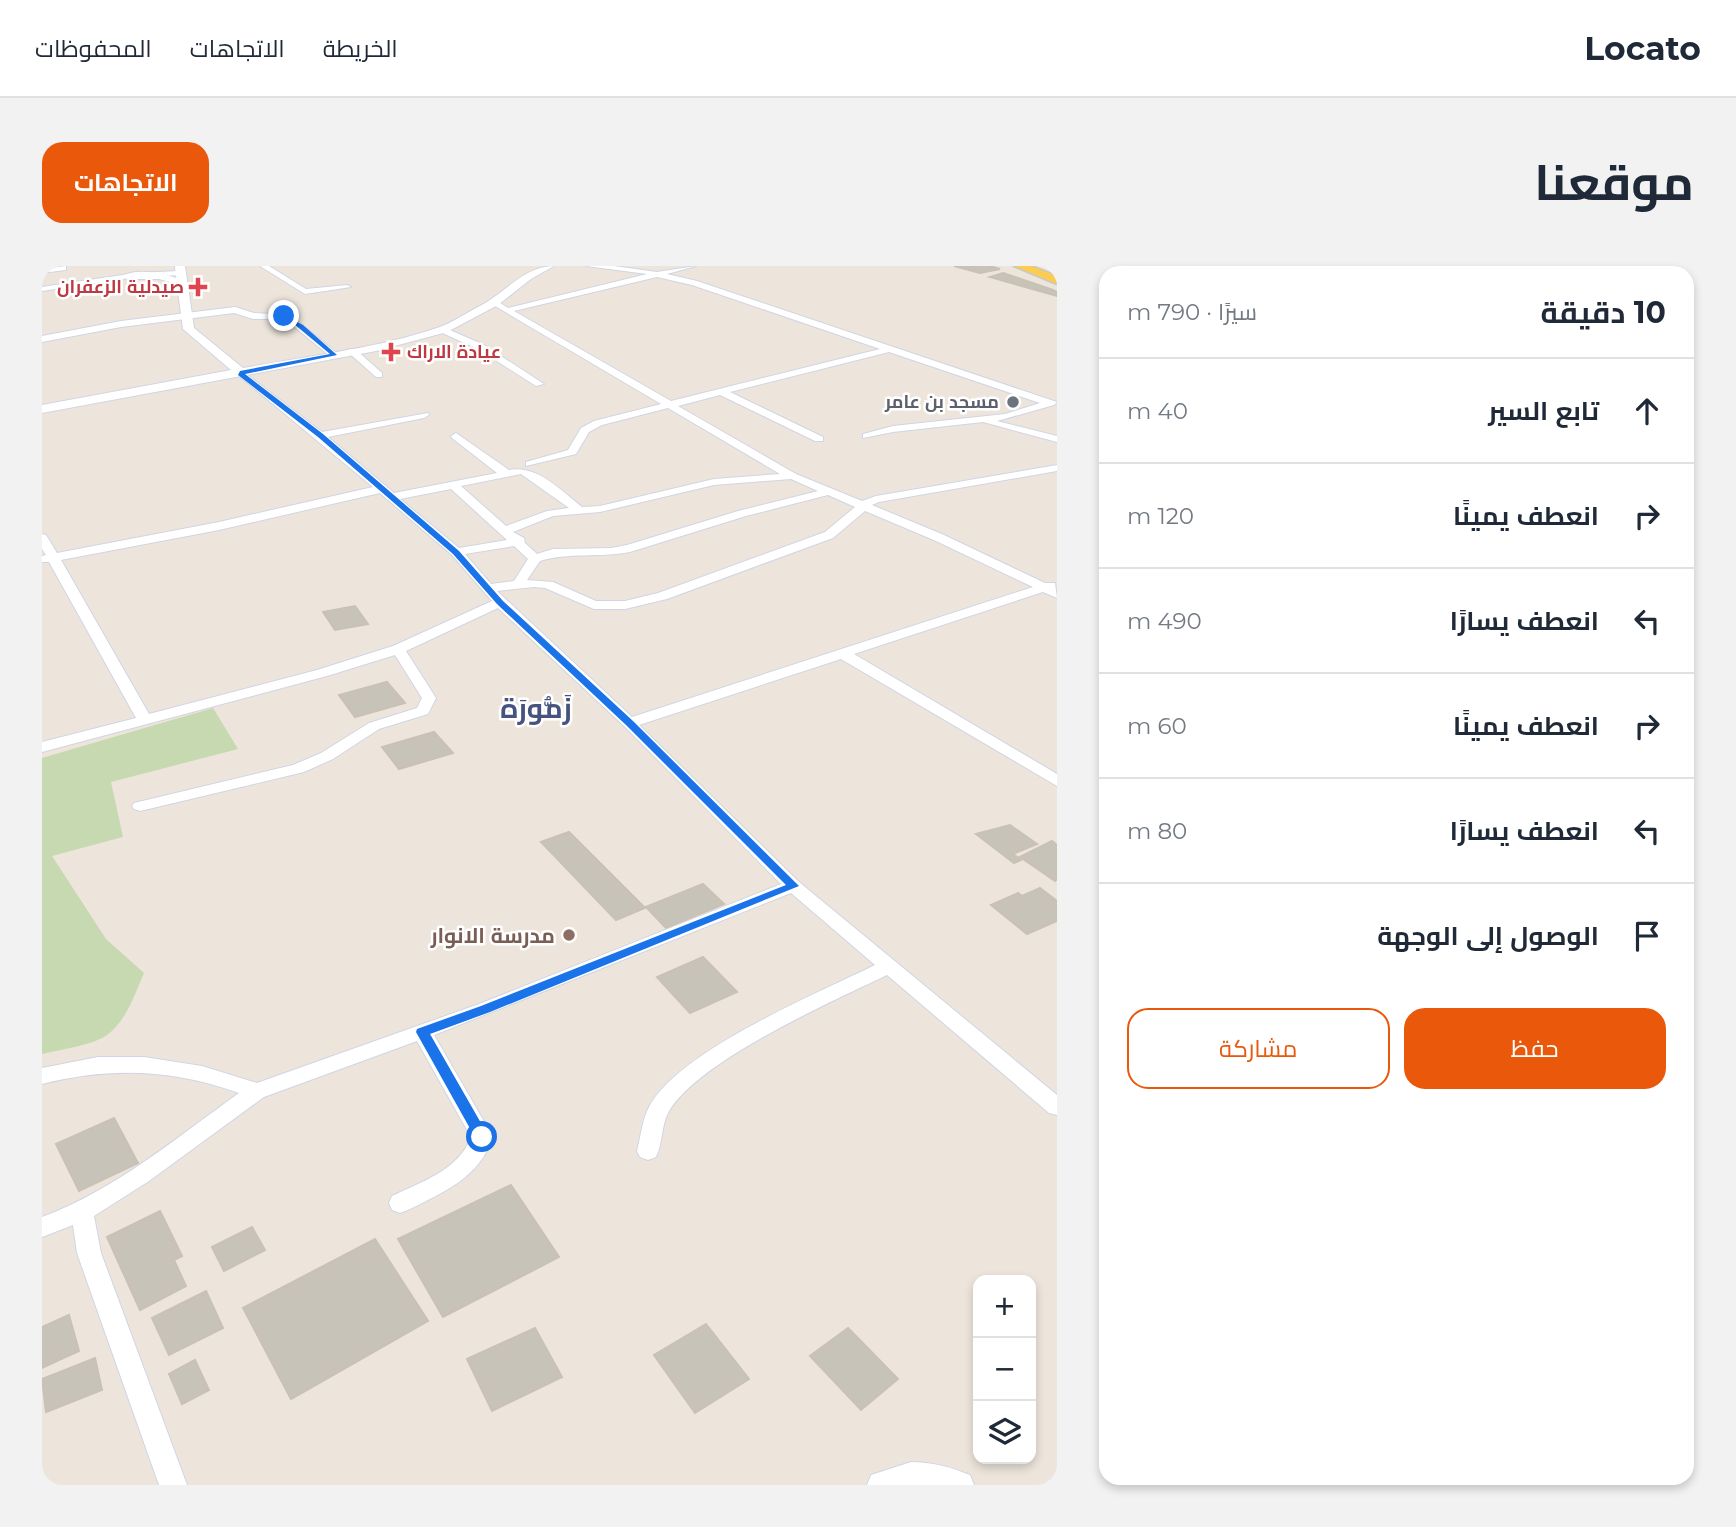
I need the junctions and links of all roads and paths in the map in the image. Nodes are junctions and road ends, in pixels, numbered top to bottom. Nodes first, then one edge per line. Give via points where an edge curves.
1 (164, 266) edge
2 (264, 266) edge
3 (550, 266) edge
4 (590, 266) edge
5 (692, 266) edge
6 (1020, 266) edge
7 (1036, 266) edge
8 (63, 268) dead end
9 (42, 271) edge
10 (181, 271) edge
11 (656, 273) junction
12 (1057, 273) edge
13 (132, 276) junction
14 (1057, 279) edge
15 (347, 287) dead end
16 (42, 289) edge
17 (494, 303) junction
18 (508, 310) junction
19 (185, 317) junction
20 (443, 330) junction
21 (42, 339) edge
22 (889, 349) junction
23 (352, 351) junction
24 (217, 354) junction
25 (334, 355) junction
26 (285, 365) junction
27 (240, 373) junction
28 (379, 375) dead end
29 (201, 381) junction
30 (539, 384) dead end
31 (721, 392) junction
32 (1054, 402) edge
33 (671, 405) junction
34 (1035, 408) junction
35 (42, 409) edge
36 (424, 415) dead end
37 (1057, 415) edge
38 (985, 421) junction
39 (320, 436) junction
40 (456, 436) dead end
41 (867, 436) dead end
42 (819, 439) dead end
43 (1057, 439) edge
44 (530, 464) dead end
45 (1057, 468) edge
46 (505, 473) junction
47 (792, 476) junction
48 (452, 484) junction
49 (828, 492) junction
50 (386, 493) junction
51 (863, 504) junction
52 (580, 510) junction
53 (506, 530) junction
54 (42, 538) edge
55 (520, 541) junction
56 (456, 552) junction
57 (535, 558) junction
58 (48, 559) edge
59 (519, 583) junction
60 (486, 588) junction
61 (1053, 589) edge
62 (500, 602) junction
63 (398, 649) junction
64 (845, 654) junction
65 (145, 720) junction
66 (629, 723) junction
67 (42, 747) edge
68 (1057, 781) edge
69 (140, 806) dead end
70 (793, 886) junction
71 (887, 967) junction
72 (422, 1032) junction
73 (42, 1076) edge
74 (257, 1091) junction
75 (1057, 1107) edge
76 (648, 1151) dead end
77 (400, 1203) dead end
78 (82, 1212) junction
79 (42, 1227) edge
80 (173, 1485) edge
81 (881, 1485) edge
82 (960, 1485) edge

1 - 13 street
2 - 15 street via 305,292
3 - 17 street via 527,277
4 - 11 street
5 - 11 street
6 - 14 main road
7 - 12 main road
8 - 9 street
10 - 13 street
10 - 19 street
11 - 18 street
11 - 22 street
13 - 16 street
17 - 18 street
17 - 20 street
18 - 33 street
19 - 21 street
19 - 24 street via 189,329
19 - 25 street via 235,310 253,316 284,316
20 - 23 street
20 - 30 street via 481,347
22 - 31 street
22 - 32 street
23 - 25 street
23 - 28 street
24 - 26 street
24 - 27 street
24 - 29 street via 220,363
25 - 26 street
26 - 27 street
27 - 29 street
27 - 39 street
29 - 35 street
31 - 33 street
31 - 42 street
32 - 34 street
33 - 44 street via 598,423 585,430 572,452
33 - 47 street
34 - 37 street
34 - 38 street
36 - 39 street
38 - 41 street via 893,429
38 - 43 street
39 - 50 street
40 - 46 street
45 - 51 street
46 - 48 street
46 - 52 street via 531,474
47 - 49 street
47 - 52 street via 714,482
48 - 50 street
48 - 53 street
49 - 51 street
49 - 57 street via 630,548
50 - 56 street
50 - 58 street
51 - 59 street via 829,535 672,593 625,605 594,605 548,585
51 - 61 street
52 - 53 street via 551,513
53 - 55 street
54 - 58 street
55 - 56 street
55 - 57 street
56 - 60 street
57 - 59 street
58 - 65 street
59 - 60 street
60 - 62 street
61 - 64 street
62 - 63 street
62 - 66 street
63 - 65 street
63 - 69 street via 429,698 423,710 374,726 298,769
64 - 66 street
64 - 68 street
65 - 67 street
66 - 70 street
70 - 71 street
70 - 72 street
71 - 75 street
71 - 76 street via 746,1039 682,1082 659,1108
72 - 74 street
72 - 77 street via 482,1137 479,1151 455,1174
73 - 74 street via 106,1064 187,1072
74 - 78 street
78 - 79 street
78 - 80 street via 89,1253
81 - 82 street via 915,1474

